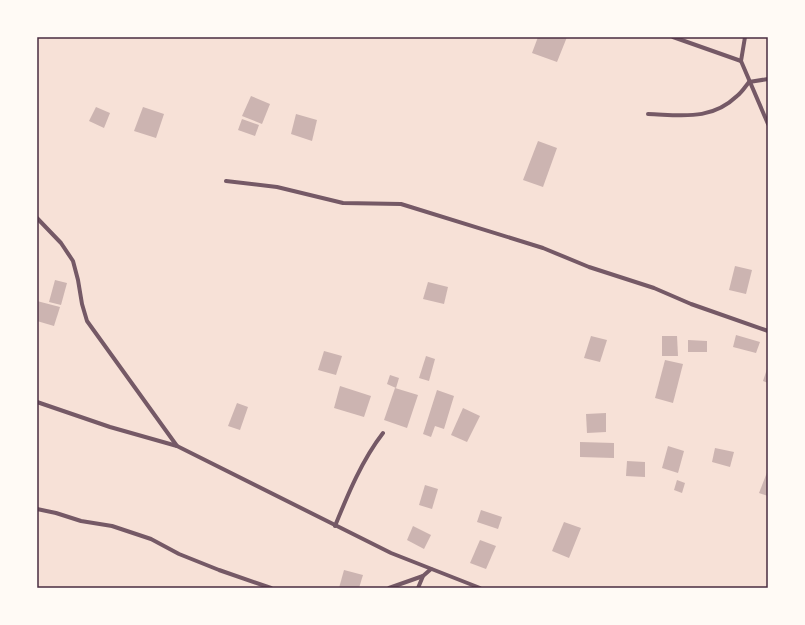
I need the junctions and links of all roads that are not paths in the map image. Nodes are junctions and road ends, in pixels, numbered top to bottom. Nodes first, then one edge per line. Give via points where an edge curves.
1 (674, 37) edge
2 (745, 37) edge
3 (741, 61) junction
4 (768, 79) edge
5 (749, 82) junction
6 (648, 114) dead end
7 (768, 124) edge
8 (226, 181) dead end
9 (37, 218) edge
10 (768, 331) edge
11 (37, 402) edge
12 (383, 433) dead end
13 (177, 446) junction
14 (37, 509) edge
15 (335, 526) junction
16 (431, 569) junction
17 (423, 576) junction
18 (271, 588) edge
19 (389, 588) edge
20 (418, 588) edge
21 (480, 588) edge

1 - 3 street
2 - 3 street
3 - 5 street
4 - 5 street
5 - 6 street via 738,96 722,108 700,115
5 - 7 street
8 - 10 street via 277,187 343,204 400,204 543,248
9 - 13 street via 61,243 73,261 87,320
11 - 13 street
12 - 15 street via 372,447
13 - 15 street
14 - 18 street via 112,526 151,539 179,554
15 - 16 street via 391,554
16 - 17 street
16 - 21 street
17 - 19 street
17 - 20 street

